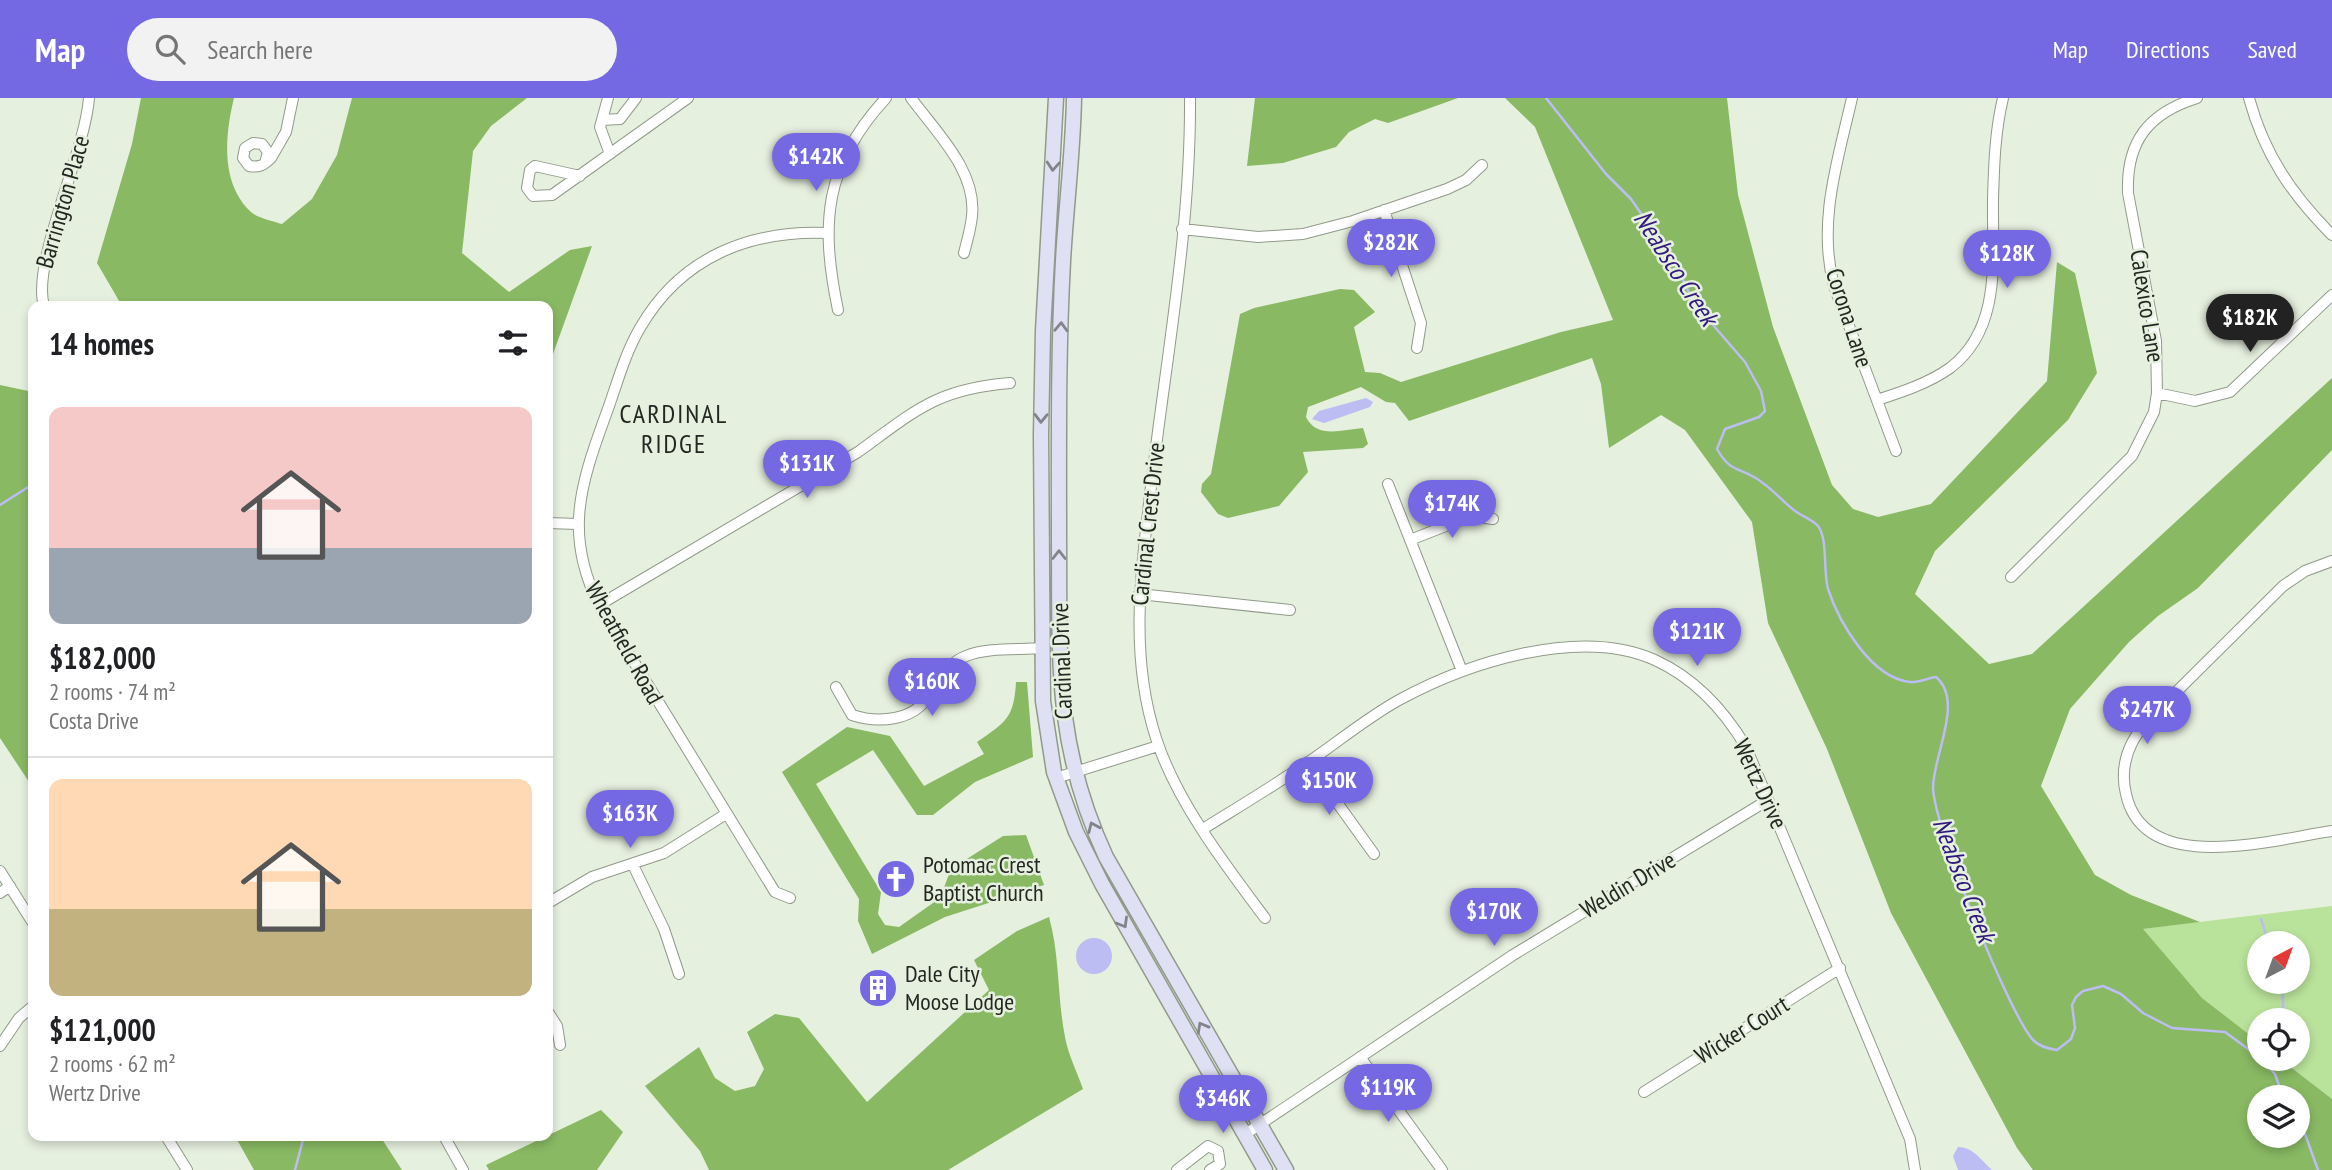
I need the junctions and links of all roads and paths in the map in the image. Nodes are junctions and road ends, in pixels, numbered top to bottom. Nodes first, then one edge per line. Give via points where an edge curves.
1 (89, 98) edge
2 (293, 98) edge
3 (608, 98) edge
4 (636, 98) edge
5 (688, 98) edge
6 (886, 98) edge
7 (911, 98) edge
8 (1056, 98) edge
9 (1074, 98) edge
10 (1190, 98) edge
11 (1852, 98) edge
12 (2003, 98) edge
13 (2197, 98) edge
14 (2249, 98) edge
15 (602, 120) junction
16 (610, 154) junction
17 (265, 163) dead end
18 (1482, 165) dead end
19 (580, 176) junction
20 (1384, 210) junction
21 (1182, 229) junction
22 (828, 233) junction
23 (2332, 235) edge
24 (964, 253) dead end
25 (2332, 295) edge
26 (44, 301) edge
27 (838, 310) dead end
28 (1417, 348) dead end
29 (1010, 383) dead end
30 (2157, 393) junction
31 (1877, 400) junction
32 (1896, 451) dead end
33 (1388, 484) dead end
34 (1493, 519) dead end
35 (553, 523) edge
36 (577, 524) junction
37 (1410, 540) junction
38 (2332, 561) edge
39 (2011, 577) dead end
40 (1139, 594) junction
41 (599, 605) junction
42 (1290, 610) dead end
43 (1042, 648) junction
44 (1462, 671) junction
45 (836, 687) dead end
46 (1158, 746) junction
47 (1308, 762) junction
48 (1074, 772) junction
49 (1056, 778) junction
50 (1769, 800) junction
51 (726, 814) junction
52 (1203, 829) junction
53 (2332, 831) edge
54 (1374, 854) dead end
55 (633, 865) junction
56 (0, 871) edge
57 (10, 886) junction
58 (0, 893) edge
59 (790, 898) dead end
60 (553, 900) edge
61 (28, 915) edge
62 (1265, 918) dead end
63 (1840, 968) junction
64 (679, 974) dead end
65 (28, 1010) edge
66 (553, 1022) edge
67 (560, 1045) dead end
68 (0, 1046) edge
69 (1360, 1057) junction
70 (1644, 1091) dead end
71 (1258, 1126) junction
72 (1244, 1135) junction
73 (169, 1141) edge
74 (447, 1141) edge
75 (187, 1170) edge
76 (463, 1170) edge
77 (1177, 1170) edge
78 (1210, 1170) edge
79 (1265, 1170) edge
80 (1286, 1170) edge
81 (1442, 1170) edge
82 (1915, 1170) edge

1 - 26 street, Barrington Place via 84,136 41,276
2 - 17 street via 282,143
3 - 15 street
4 - 15 street via 620,119
5 - 16 street
6 - 22 street via 856,133 838,168 828,209
7 - 24 street via 960,164 969,184 972,218
8 -> 43 main road, Cardinal Drive via 1043,331
48 -> 9 main road, Cardinal Drive via 1060,678 1058,437
10 - 21 street, Cardinal Crest Drive
11 - 31 street, Corona Lane via 1829,203 1827,244 1834,286
12 - 31 street via 1994,175 1993,281 1982,326 1950,368
13 - 30 street, Calexico Lane via 2154,119 2138,141 2129,171 2128,193 2156,341
14 - 23 street via 2256,125 2279,172
15 - 16 street via 601,136
16 - 19 street
18 - 20 street via 1456,185
19 - 19 street via 547,198 533,196 527,188 535,166
20 - 21 street via 1328,229 1283,236
20 - 28 street via 1421,323
21 - 40 street, Cardinal Crest Drive
22 - 27 street
22 - 36 street, Wheatfield Road via 787,233 749,240 694,268 665,293 630,347 588,463
25 - 30 street via 2230,392 2194,401
29 - 41 street via 975,386 929,402 858,452
30 - 39 street, Calexico Lane via 2148,428 2132,456
31 - 32 street, Corona Lane
33 - 37 street
34 - 37 street via 1471,516
35 - 36 street
36 - 41 street, Wheatfield Road via 582,562
37 - 44 street
38 - 53 street via 2283,586 2148,720 2132,741 2123,776 2127,799 2138,819 2176,845 2205,848
40 - 42 street
40 - 46 street, Cardinal Crest Drive via 1142,680
41 - 51 street, Wheatfield Road
43 - 45 street via 966,656 947,670 920,709 880,721 852,715
43 - 49 main road, Cardinal Drive via 1043,701
44 - 47 street, Wertz Drive via 1398,700
44 - 50 street, Wertz Drive via 1526,653 1573,648 1620,651 1652,659 1693,684 1724,714 1746,747
46 - 48 street
46 - 52 street, Cardinal Crest Drive
47 - 52 street, Wertz Drive
47 - 54 street
48 - 49 street
71 -> 48 main road, Cardinal Drive via 1107,857
49 -> 72 main road, Cardinal Drive via 1096,874
50 - 63 street, Wertz Drive
50 - 69 street, Weldin Drive via 1513,955
51 - 55 street via 664,853
51 - 59 street, Wheatfield Road via 775,892
52 - 62 street, Cardinal Crest Drive
55 - 60 street via 592,877
55 - 64 street via 664,929
56 - 57 street
57 - 58 street
57 - 61 street
63 - 70 street, Wicker Court
63 - 82 street, Wertz Drive via 1910,1139
65 - 68 street
66 - 67 street
69 - 71 street, Weldin Drive
69 - 81 street
71 - 72 street, Weldin Drive
71 - 80 main road, Cardinal Drive
72 - 79 main road, Cardinal Drive
73 - 75 street
74 - 76 street
77 - 78 street via 1208,1146 1221,1158

